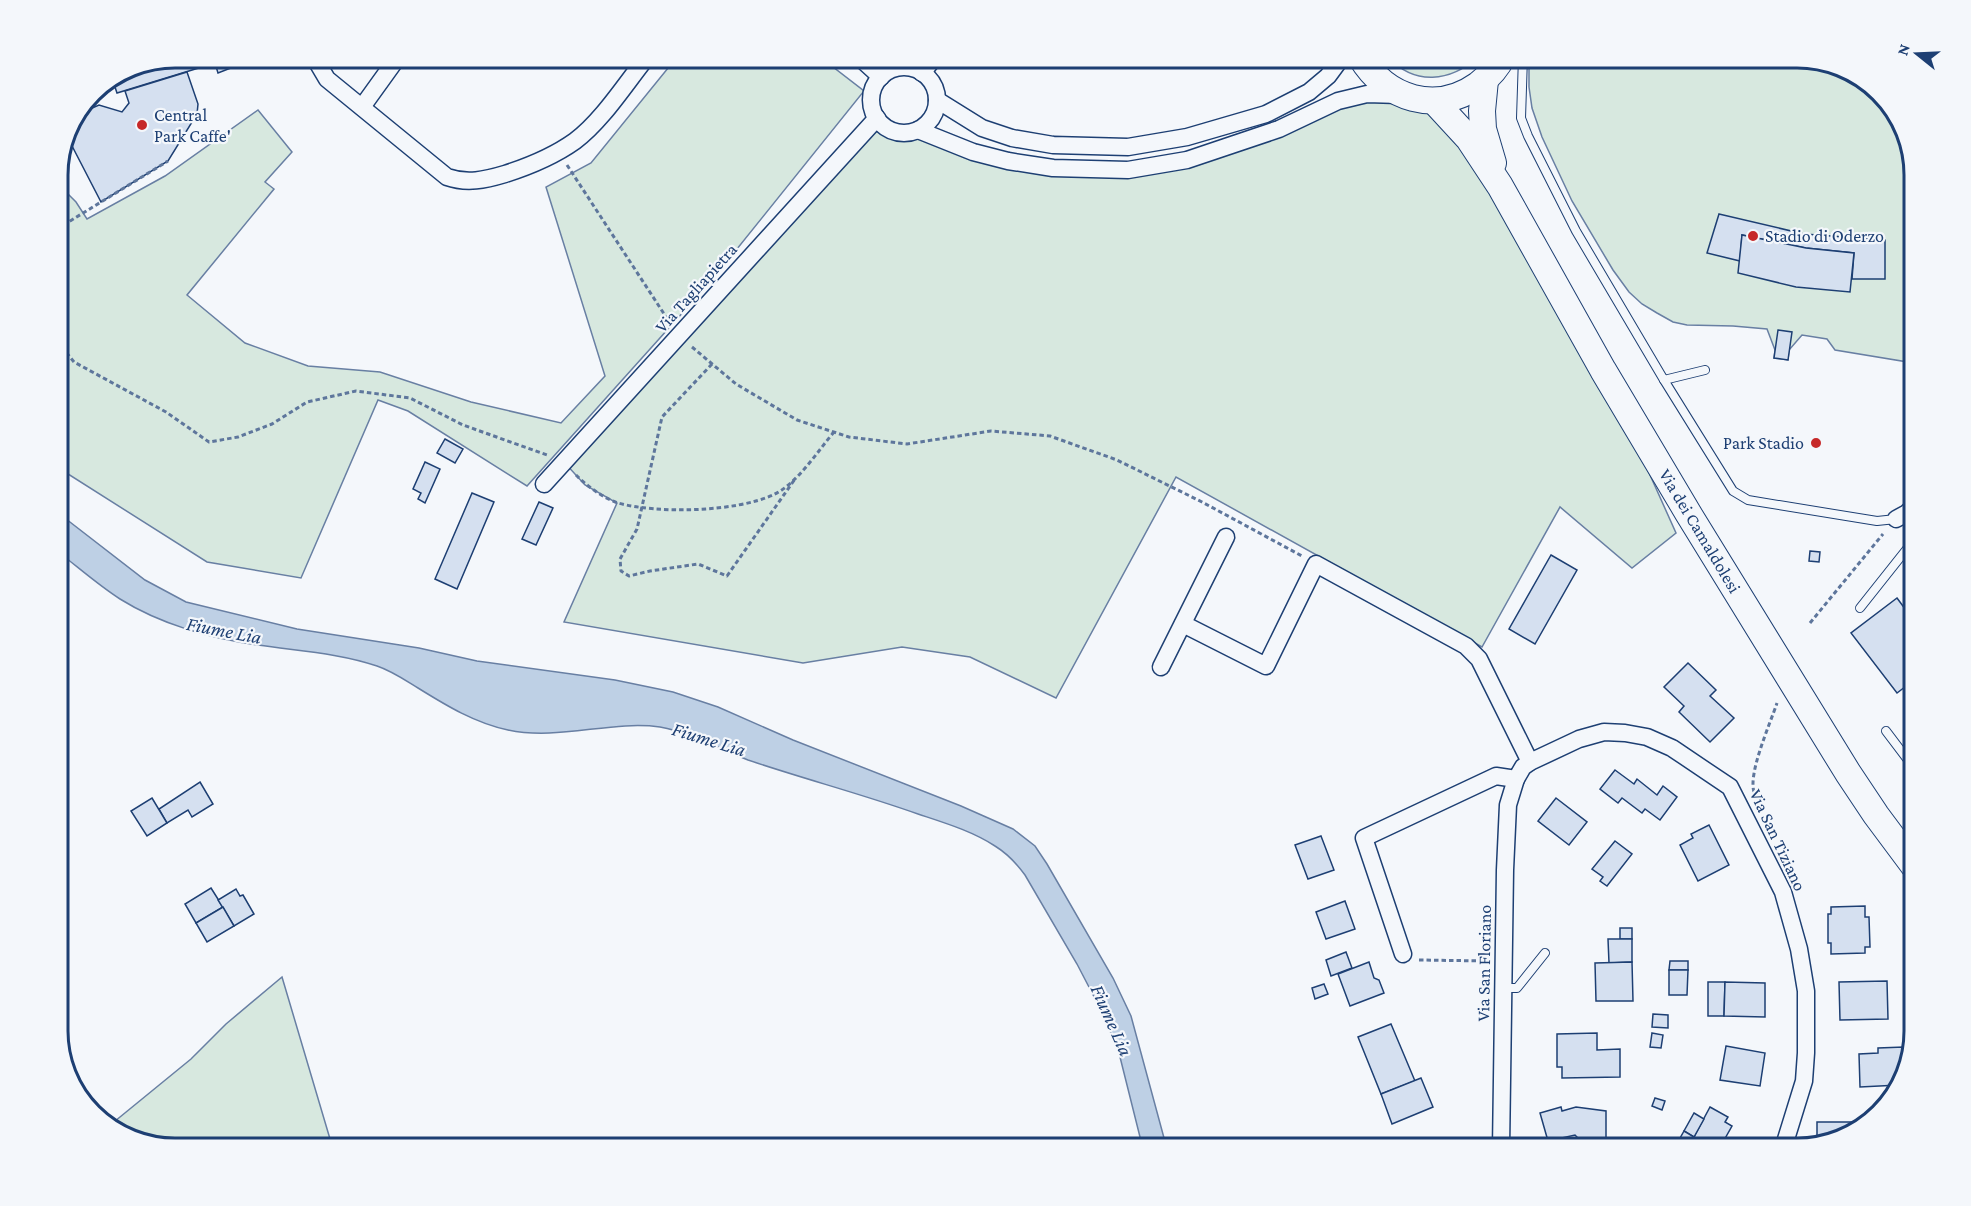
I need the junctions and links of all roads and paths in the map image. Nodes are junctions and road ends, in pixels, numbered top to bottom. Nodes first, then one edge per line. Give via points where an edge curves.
1 (320, 68) edge
2 (390, 68) edge
3 (638, 68) edge
4 (871, 68) edge
5 (926, 68) edge
6 (1334, 68) edge
7 (1368, 68) edge
8 (1494, 68) edge
9 (1523, 68) edge
10 (922, 73) junction
11 (881, 77) junction
12 (1485, 80) junction
13 (1403, 95) junction
14 (937, 100) junction
15 (1434, 101) junction
16 (362, 107) junction
17 (876, 118) junction
18 (918, 130) junction
19 (558, 152) junction
20 (168, 161) dead end
21 (1500, 186) junction
22 (68, 222) edge
23 (678, 336) junction
24 (68, 355) edge
25 (712, 364) junction
26 (1705, 370) dead end
27 (1664, 380) junction
28 (834, 432) junction
29 (564, 462) junction
30 (798, 476) junction
31 (544, 484) dead end
32 (641, 506) junction
33 (1903, 515) edge
34 (1896, 519) junction
35 (1226, 537) dead end
36 (1903, 553) edge
37 (1316, 564) junction
38 (1860, 608) dead end
39 (1810, 623) dead end
40 (1183, 624) junction
41 (1161, 668) dead end
42 (1777, 704) dead end
43 (1886, 731) dead end
44 (1904, 754) edge
45 (1530, 762) junction
46 (1516, 779) junction
47 (1755, 798) dead end
48 (1904, 852) edge
49 (1545, 953) dead end
50 (1403, 954) joint
51 (1503, 962) junction
52 (1503, 988) junction
53 (1501, 1138) edge
54 (1786, 1138) edge

1 - 16 street via 327,79
2 - 16 street
3 - 19 street via 594,124
4 - 11 street
5 - 10 street
6 - 14 street via 1309,92 1266,114 1187,138 1128,147 1053,145 1012,138 981,128
7 - 13 main road via 1384,85
8 - 12 main road
9 - 27 lane via 1521,118 1528,136 1576,231
10 - 11 street via 896,69
10 - 14 street via 930,80
11 - 17 street via 872,97
12 - 15 main road via 1470,91
12 - 21 main road, Via dei Camaldolesi via 1484,129
13 - 15 main road
13 - 18 street via 1367,94 1338,101 1279,129 1187,160 1128,170 1053,168 1008,161
14 - 18 street via 932,118
15 - 21 main road, Via dei Camaldolesi via 1468,139
16 - 19 street via 457,181 487,179 526,168
17 - 18 street via 892,131
17 - 23 street, Via Tagliapietra
19 - 23 path
20 - 22 path
21 - 48 main road, Via dei Camaldolesi via 1688,513 1848,773
23 - 25 path
23 - 29 street, Via Tagliapietra
24 - 29 path via 74,362 166,412 209,442 238,437 272,424 308,402 356,391 410,398 463,425
25 - 28 path via 736,384 797,420
25 - 32 path via 662,417
26 - 27 lane
27 - 34 lane via 1733,491 1748,500 1877,521
28 - 30 path
28 - 37 path via 907,444 991,431 1050,436 1117,460
29 - 31 street, Via Tagliapietra
29 - 32 path via 585,485 617,502
30 - 32 path via 774,495 740,504 691,510
30 - 32 path via 727,576 698,564 629,576 621,571 620,559 637,529
33 - 34 street
34 - 39 path
35 - 40 street
36 - 38 lane
37 - 40 street via 1266,666
37 - 45 street via 1472,651
40 - 41 street
42 - 47 path via 1753,774
43 - 44 lane
45 - 46 street, Via San Tiziano
45 - 54 street, Via San Tiziano via 1579,739 1604,732 1625,733 1672,748 1730,787 1784,892 1806,991 1804,1081
46 - 50 street via 1496,776 1364,838
46 - 51 street, Via San Floriano via 1508,805
49 - 52 lane via 1517,988
50 - 51 path via 1418,960
51 - 52 street, Via San Floriano
52 - 53 street, Via San Floriano

